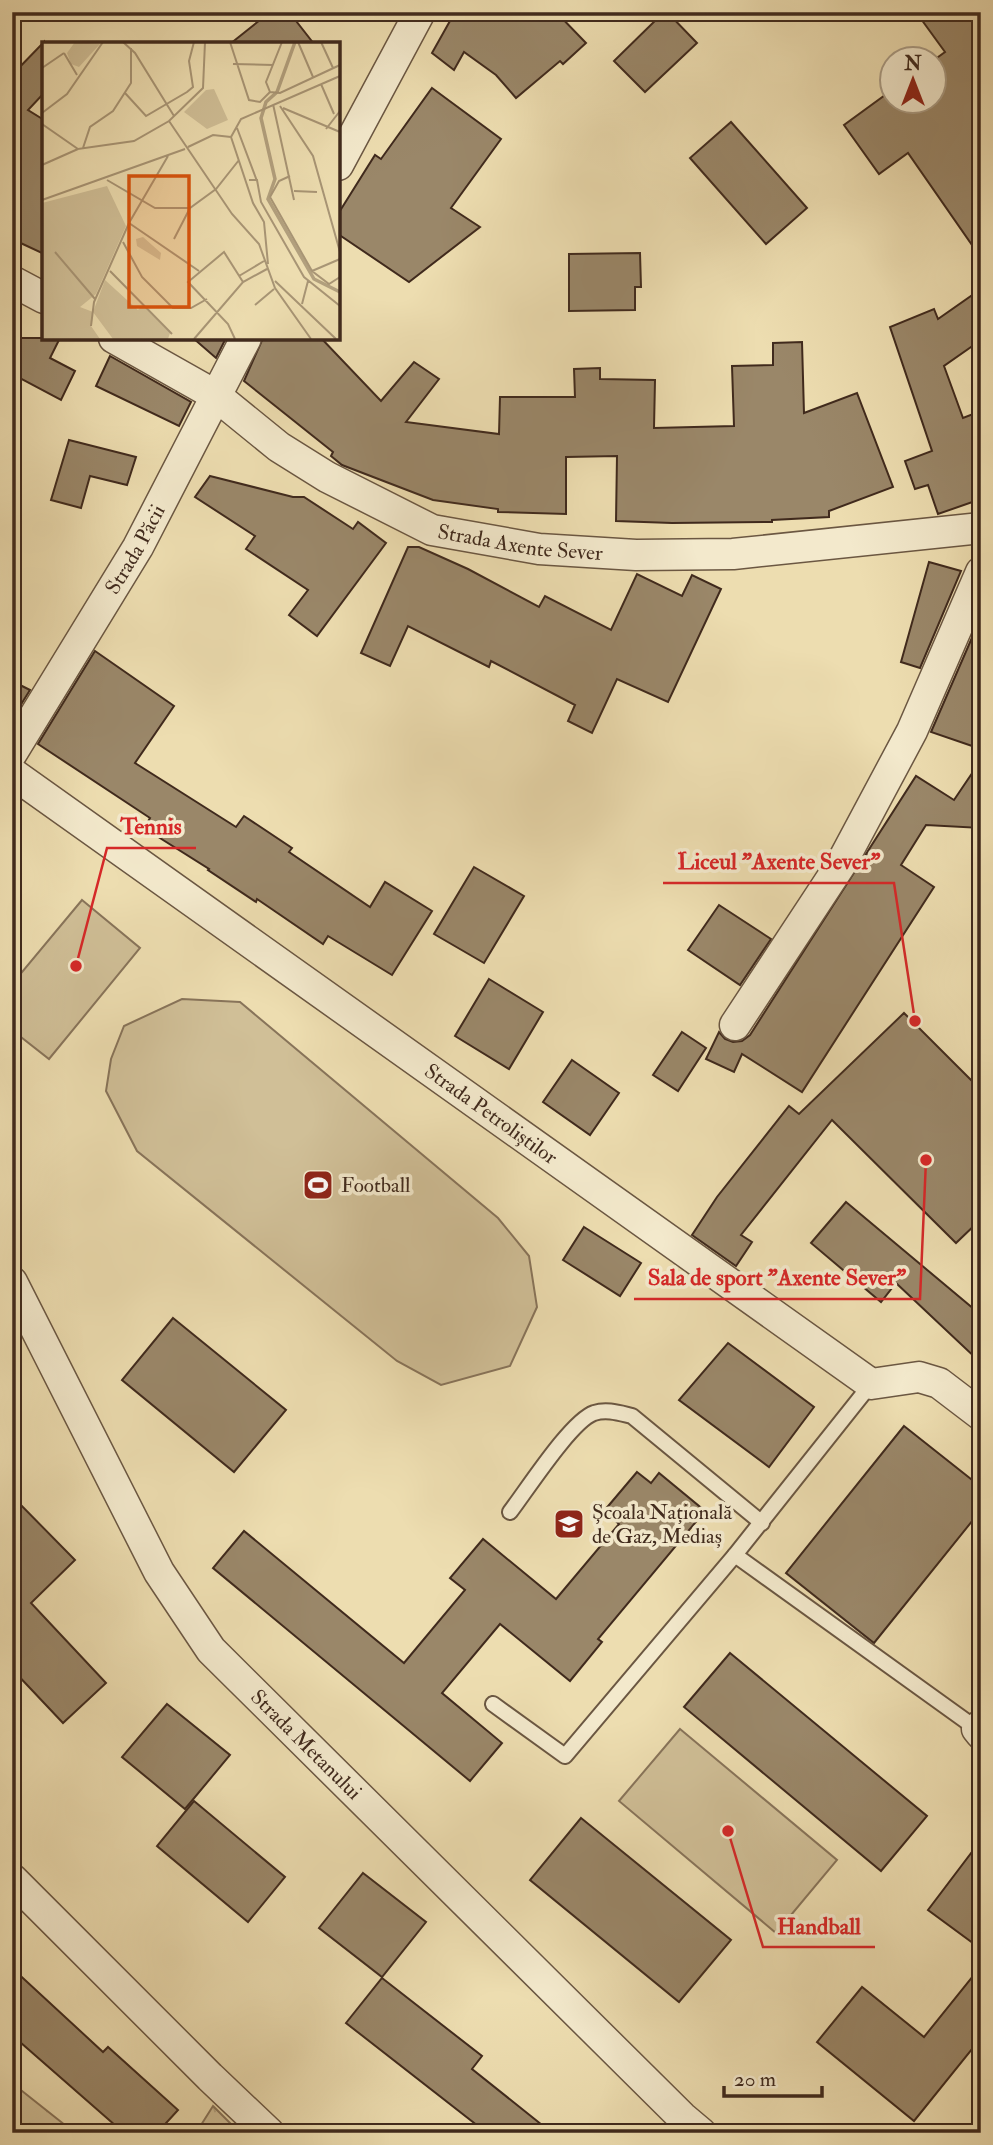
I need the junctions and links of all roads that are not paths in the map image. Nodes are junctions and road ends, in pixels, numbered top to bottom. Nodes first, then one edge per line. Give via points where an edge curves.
1 (419, 13) edge
2 (340, 162) edge
3 (12, 281) edge
4 (42, 297) edge
5 (118, 340) edge
6 (245, 340) edge
7 (215, 395) junction
8 (981, 528) edge
9 (981, 572) edge
10 (12, 753) edge
11 (12, 773) edge
12 (735, 1025) dead end
13 (12, 1282) edge
14 (871, 1384) junction
15 (981, 1415) edge
16 (510, 1512) dead end
17 (762, 1522) junction
18 (735, 1555) junction
19 (493, 1704) dead end
20 (979, 1730) edge
21 (12, 1879) edge
22 (269, 2133) edge
23 (702, 2133) edge

1 - 2 street
3 - 4 street
5 - 7 street, Strada Axente Sever
6 - 7 street, Strada Păcii
7 - 8 street, Strada Axente Sever via 279,447 338,483 432,530 486,541 622,554 733,554
7 - 10 street, Strada Păcii via 138,547
9 - 12 street via 912,731 841,864
11 - 14 street, Strada Petroliștilor
13 - 23 street, Strada Metanului via 159,1572 211,1650
14 - 15 street via 919,1377 939,1382
14 - 17 lane
16 - 17 lane via 576,1425 592,1414 608,1411 632,1416
17 - 18 lane
18 - 19 lane via 565,1756
18 - 20 lane
21 - 22 street

